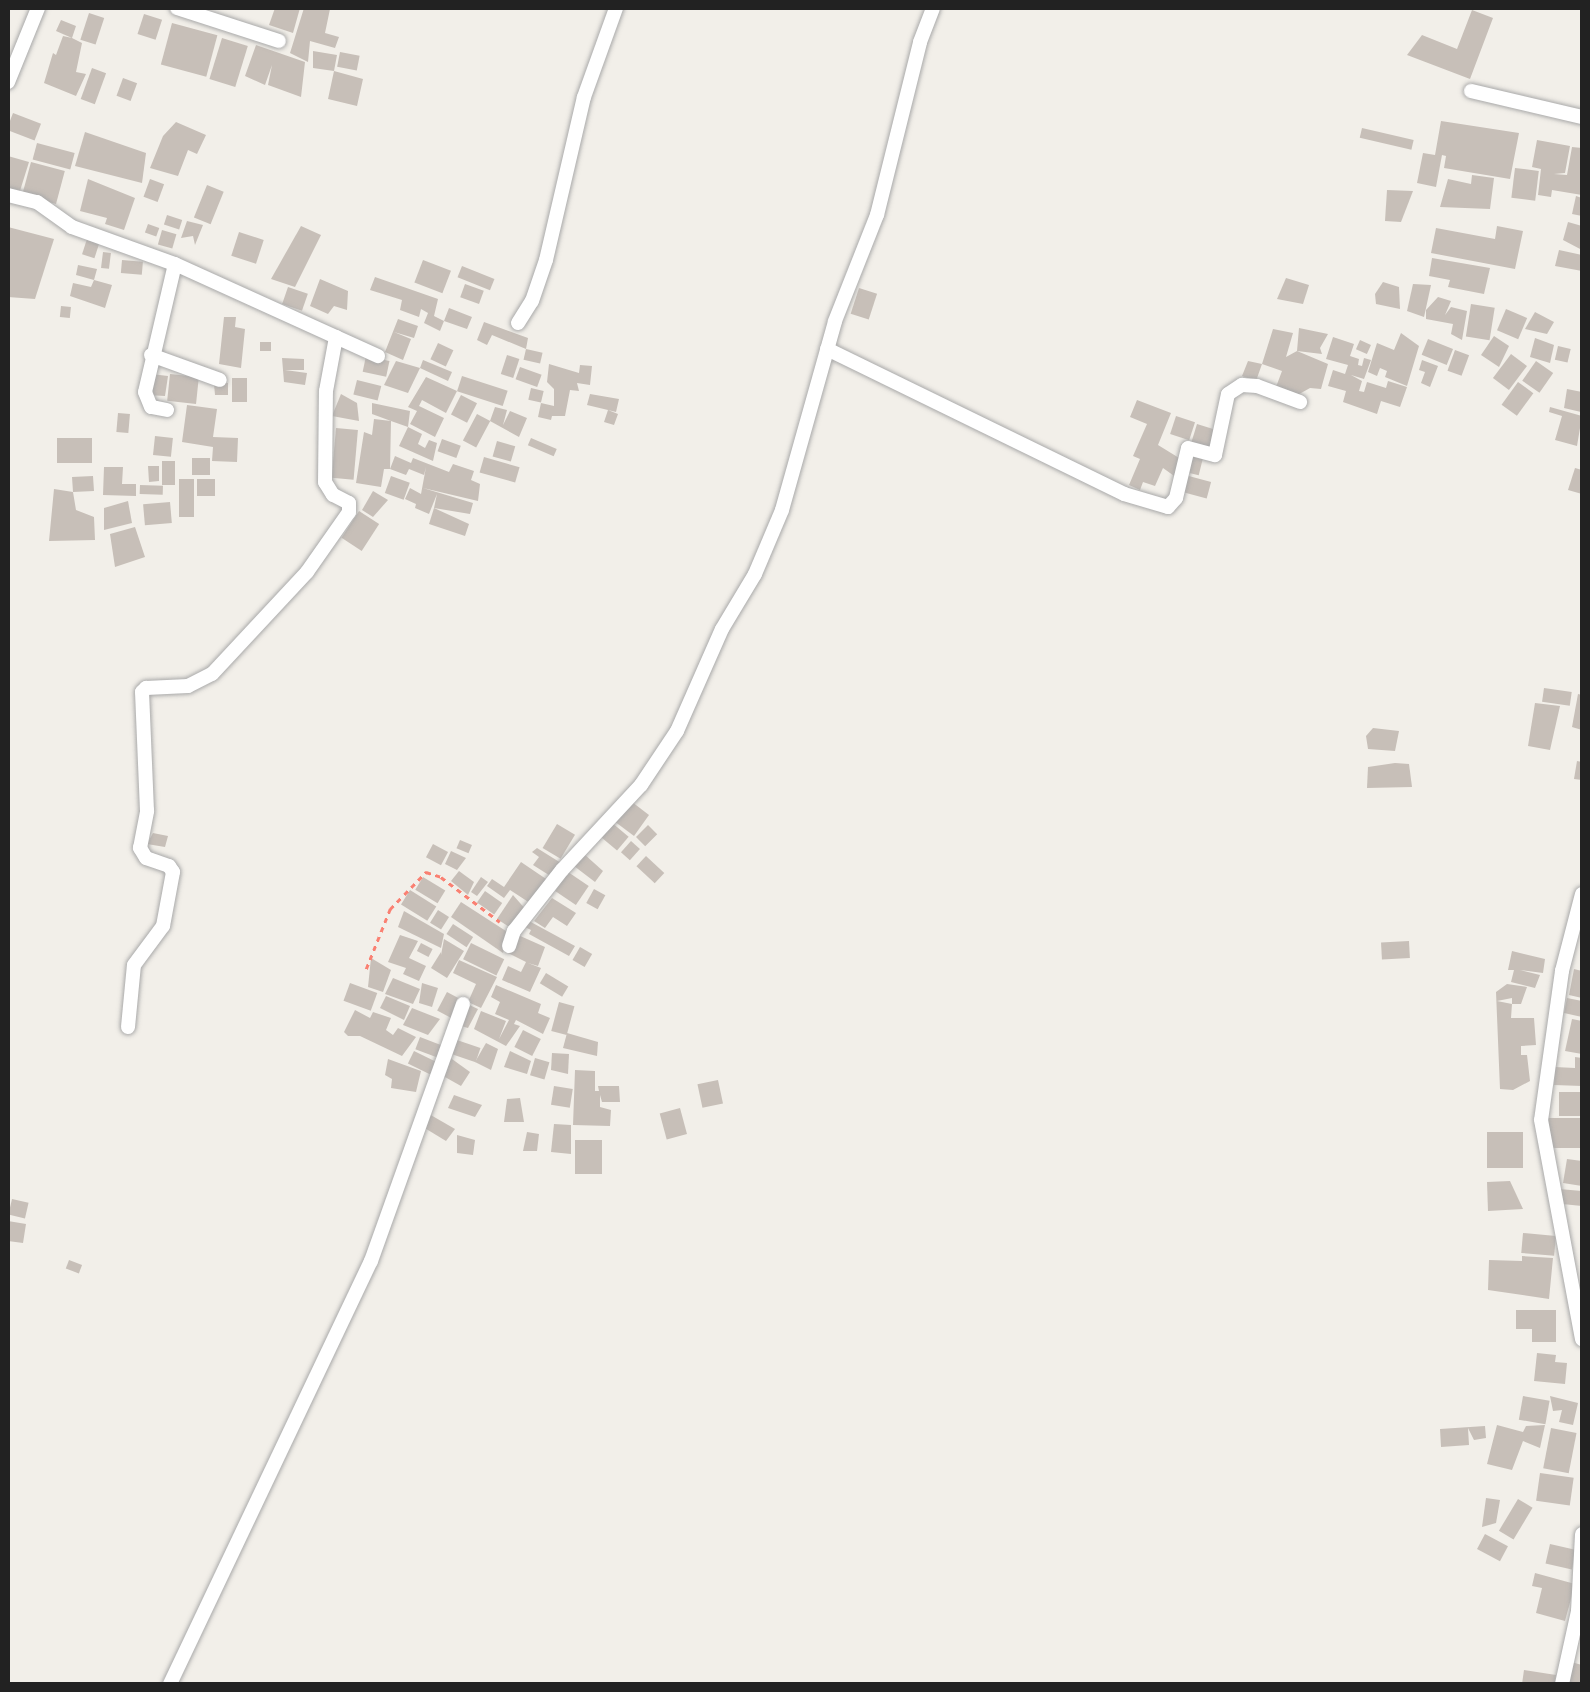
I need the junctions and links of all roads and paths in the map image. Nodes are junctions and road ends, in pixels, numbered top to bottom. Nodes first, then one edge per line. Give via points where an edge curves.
1 (38, 8) edge
2 (177, 8) edge
3 (616, 8) edge
4 (933, 8) edge
5 (279, 41) dead end
6 (8, 82) edge
7 (1471, 91) dead end
8 (1582, 117) edge
9 (8, 196) edge
10 (175, 264) junction
11 (518, 323) dead end
12 (336, 337) junction
13 (827, 349) junction
14 (151, 355) junction
15 (378, 356) dead end
16 (220, 380) dead end
17 (1300, 402) dead end
18 (167, 410) dead end
19 (1582, 894) edge
20 (511, 938) joint
21 (366, 969) dead end
22 (462, 1004) dead end
23 (128, 1027) dead end
24 (1582, 1340) edge
25 (1582, 1534) edge
26 (170, 1684) edge
27 (1562, 1684) edge

1 - 6 street
2 - 5 street
3 - 11 street via 584,97 546,260
4 - 13 street via 877,215
7 - 8 street
9 - 10 street via 38,202 72,227
10 - 12 street
10 - 14 street
12 - 15 street
12 - 23 street via 326,391 326,482 350,512 307,572 212,674 188,686 142,692 147,811 140,848 172,872 163,926 134,965
13 - 17 street via 1124,494 1172,507 1188,448 1214,455 1228,394 1257,386
13 - 20 street via 772,537 677,731 641,786 562,870
14 - 16 street
14 - 18 street via 145,400
19 - 24 street via 1562,971 1541,1120
20 - 21 path via 441,877 426,872 390,909
22 - 26 street via 372,1261
25 - 27 street via 1578,1611

